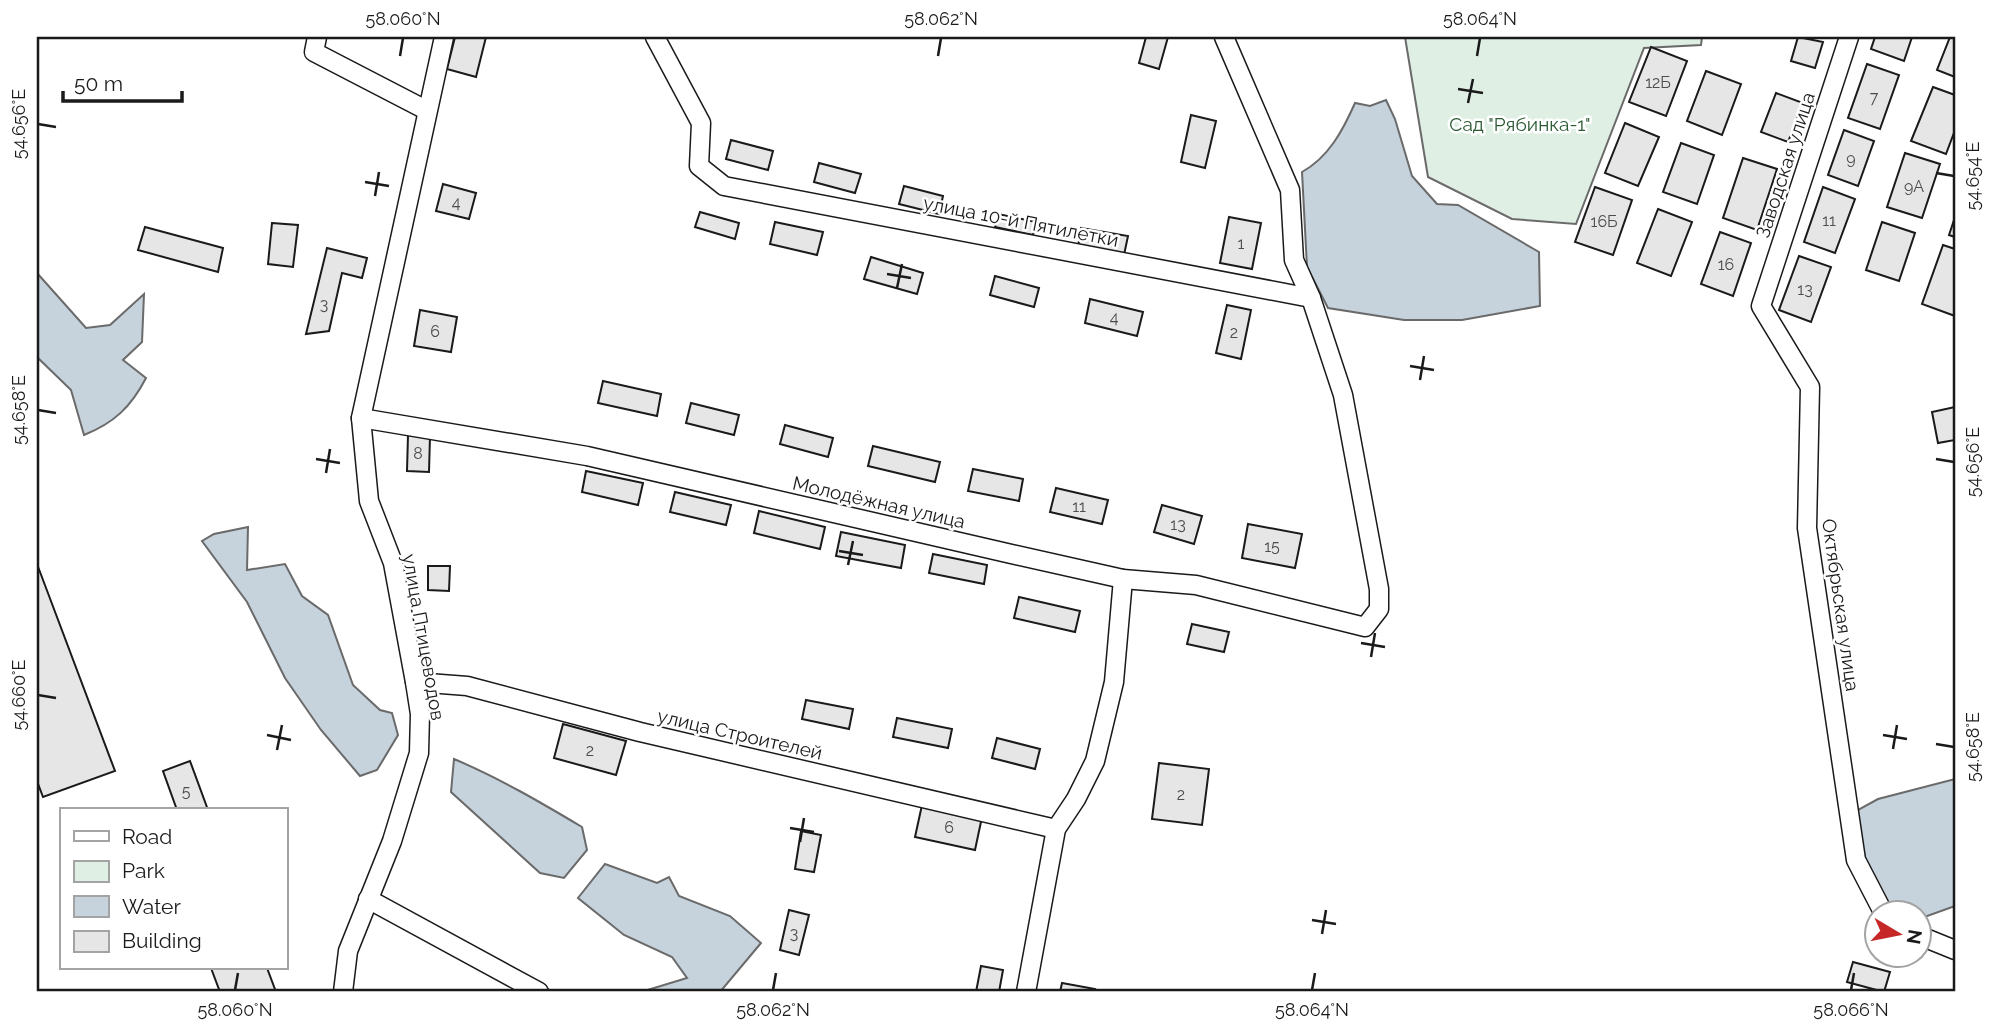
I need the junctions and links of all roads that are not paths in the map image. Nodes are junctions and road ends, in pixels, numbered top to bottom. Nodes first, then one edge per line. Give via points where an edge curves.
1 (317, 37) edge
2 (444, 37) edge
3 (655, 37) edge
4 (1224, 37) edge
5 (1849, 37) edge
6 (426, 110) junction
7 (1311, 298) junction
8 (1761, 306) joint
9 (361, 418) junction
10 (1123, 579) junction
11 (415, 682) junction
12 (1056, 829) junction
13 (368, 899) junction
14 (1877, 900) edge
15 (1932, 940) edge
16 (1955, 950) edge
17 (343, 992) edge
18 (540, 992) edge
19 (1026, 992) edge

1 - 6 street via 314,52
2 - 6 street, улица Птицеводов
3 - 7 street, улица 10-й Пятилетки via 701,123 699,166 723,186
4 - 7 street via 1290,190 1294,260
5 - 8 street, Заводская улица
6 - 9 street, улица Птицеводов
7 - 10 street, Молодёжная улица via 1343,396 1379,609 1365,627 1196,585
8 - 14 street, Октябрьская улица via 1810,387 1807,528 1856,860
9 - 10 street, Молодёжная улица via 587,456
9 - 11 street, улица Птицеводов via 369,501 393,563
10 - 12 street via 1114,682 1095,761
11 - 12 street, улица Строителей via 467,686 640,732
11 - 13 street, улица Птицеводов via 419,753 392,841
12 - 19 street
13 - 17 street, улица Птицеводов via 348,951
13 - 18 street
15 - 16 street

